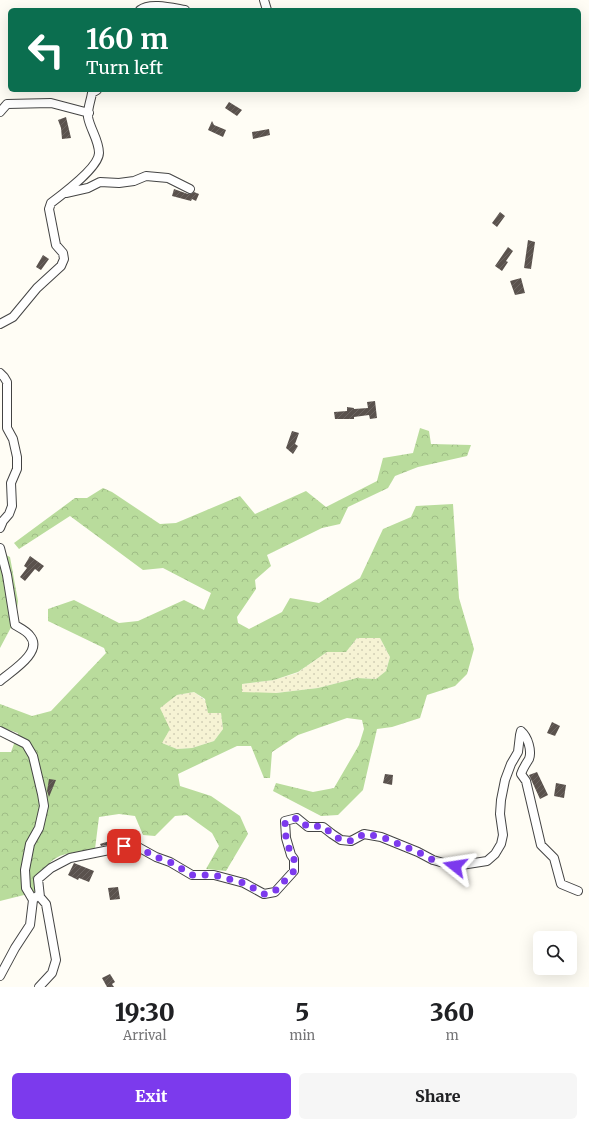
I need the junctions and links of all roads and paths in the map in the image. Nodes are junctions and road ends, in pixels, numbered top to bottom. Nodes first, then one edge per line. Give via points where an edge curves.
1 (142, 8) edge
2 (174, 8) edge
3 (94, 92) edge
4 (0, 112) edge
5 (89, 113) junction
6 (190, 189) dead end
7 (63, 194) junction
8 (0, 324) edge
9 (0, 373) edge
10 (0, 528) edge
11 (0, 548) edge
12 (0, 681) edge
13 (0, 731) edge
14 (578, 891) dead end
15 (37, 899) junction
16 (0, 976) edge
17 (39, 987) edge

1 - 2 street
3 - 5 street
4 - 5 street via 7,104 51,103
5 - 7 street via 99,153 97,160 82,178
6 - 7 street via 168,178 146,176 134,181 100,182 88,188
7 - 8 street via 51,203 49,209 56,245 63,253 61,266 37,288 13,316
9 - 10 street via 6,382 8,428 17,457 17,469 11,483 12,506
11 - 12 street via 15,625 31,636 33,643 31,652 22,664
13 - 15 street via 26,744 33,756 42,794 44,806 39,828 30,844 25,870 26,888
14 - 15 street via 561,884 554,858 541,845 526,781 522,774 529,758 529,743 522,731 518,752 505,780 501,800 501,844 487,861 455,866 433,860 382,837 364,834 352,841 341,840 323,826 308,827 297,818 285,822 286,838 294,859 294,871 274,892 264,894 244,883 214,875 192,875 138,847 124,846 70,858 51,868 38,879
15 - 16 street via 30,925
15 - 17 street via 46,904 56,960 52,973

